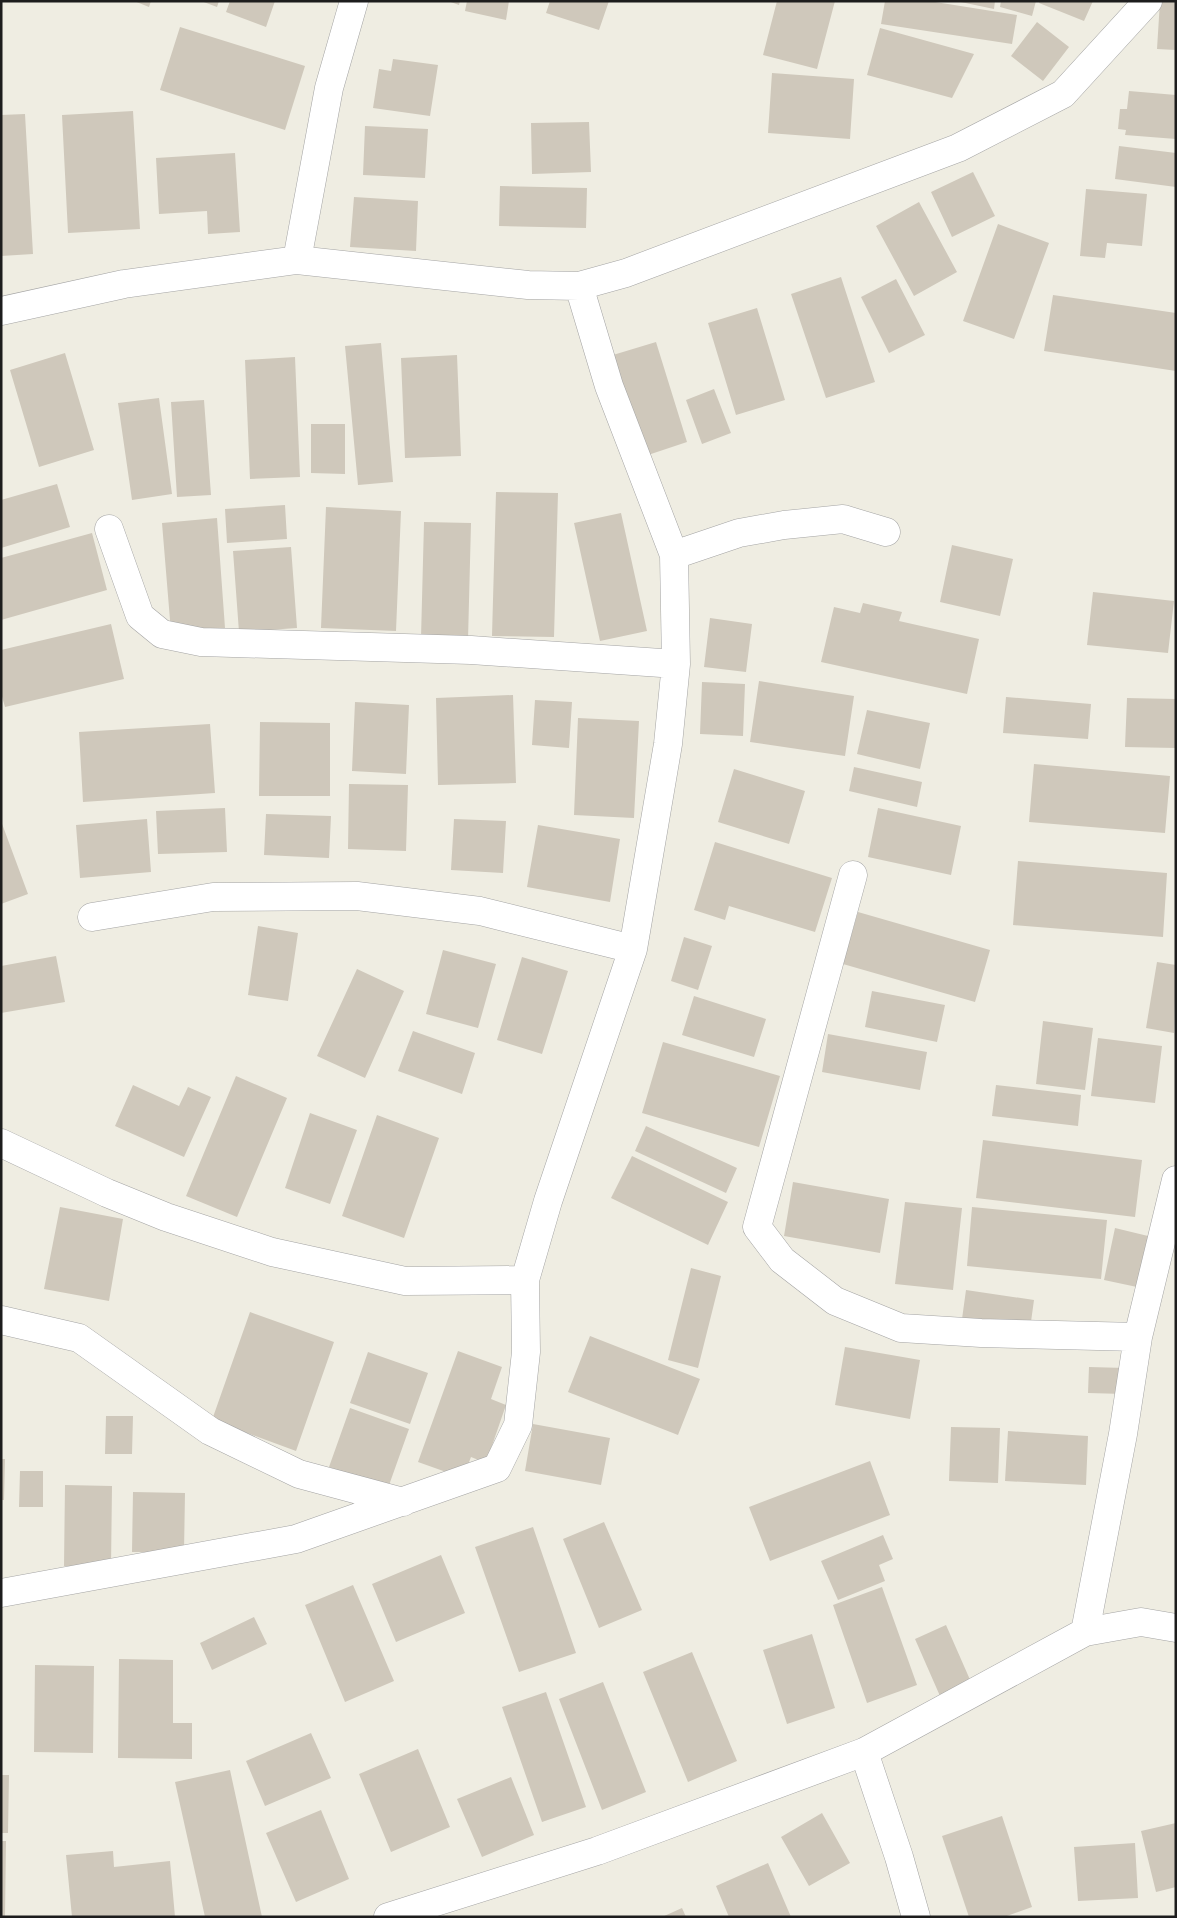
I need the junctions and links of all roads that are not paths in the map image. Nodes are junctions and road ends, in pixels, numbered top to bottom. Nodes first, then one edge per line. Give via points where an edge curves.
1 (354, 1) edge
2 (1148, 1) edge
3 (296, 260) junction
4 (579, 286) junction
5 (1, 311) edge
6 (108, 529) dead end
7 (886, 532) dead end
8 (674, 555) junction
9 (676, 664) junction
10 (853, 875) dead end
11 (92, 917) dead end
12 (633, 949) junction
13 (1, 1143) edge
14 (1176, 1180) edge
15 (525, 1280) junction
16 (1, 1320) edge
17 (1138, 1337) junction
18 (403, 1502) junction
19 (1, 1593) edge
20 (1176, 1628) edge
21 (1085, 1632) junction
22 (864, 1752) junction
23 (388, 1917) edge
24 (916, 1917) edge

1 - 3 street via 329,88
2 - 4 street via 1063,94 958,148 626,273
3 - 4 street via 528,286
3 - 5 street via 124,284
4 - 8 street via 609,386
6 - 9 street via 140,616 162,634 201,642 471,650
7 - 8 street via 843,519 784,524 738,533
8 - 9 street
9 - 12 street via 668,744
10 - 17 street via 758,1227 782,1260 835,1301 901,1328
11 - 12 street via 213,897 357,896 480,910
12 - 15 street via 548,1201
13 - 15 street via 166,1217 272,1252 405,1281
14 - 17 street
15 - 18 street via 526,1352 518,1425 496,1468
16 - 18 street via 79,1338 210,1431 299,1474
17 - 21 street
18 - 19 street via 296,1540
20 - 21 street via 1141,1622
21 - 22 street
22 - 23 street via 597,1851
22 - 24 street

